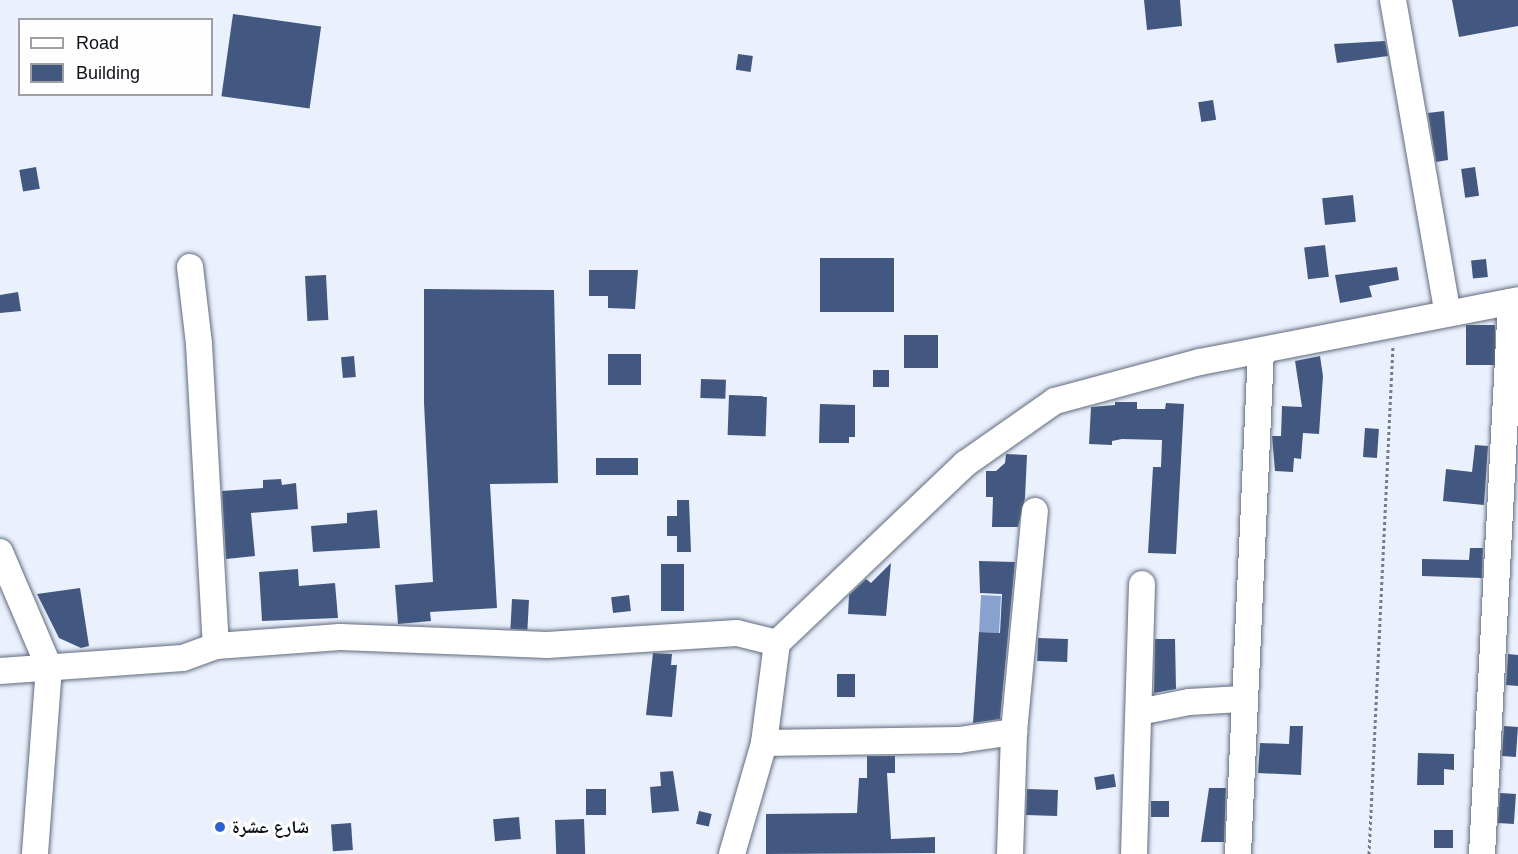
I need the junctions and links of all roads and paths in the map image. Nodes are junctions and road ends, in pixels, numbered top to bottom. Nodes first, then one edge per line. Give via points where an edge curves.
1 (1393, 0) edge
2 (190, 267) dead end
3 (1514, 301) edge
4 (1447, 311) junction
5 (1394, 326) junction
6 (1261, 352) junction
7 (1035, 511) dead end
8 (0, 552) edge
9 (1142, 584) dead end
10 (777, 643) junction
11 (216, 646) junction
12 (49, 668) junction
13 (0, 671) edge
14 (1242, 699) junction
15 (1139, 712) junction
16 (1014, 732) junction
17 (764, 743) junction
18 (35, 854) edge
19 (732, 854) edge
20 (1010, 854) edge
21 (1134, 854) edge
22 (1238, 854) edge
23 (1369, 854) edge
24 (1482, 854) edge

1 - 4 street
2 - 11 street via 199,344
3 - 4 street
3 - 24 street
4 - 5 street
5 - 6 street
5 - 23 path
6 - 10 street via 1200,362 1055,401 965,464
6 - 14 street
7 - 16 street
8 - 12 street
9 - 15 street
10 - 11 street via 737,633 547,645 340,637
10 - 17 street
11 - 12 street via 183,658
12 - 13 street
12 - 18 street
14 - 15 street via 1189,702
14 - 22 street
15 - 21 street
16 - 17 street via 959,740
16 - 20 street
17 - 19 street

